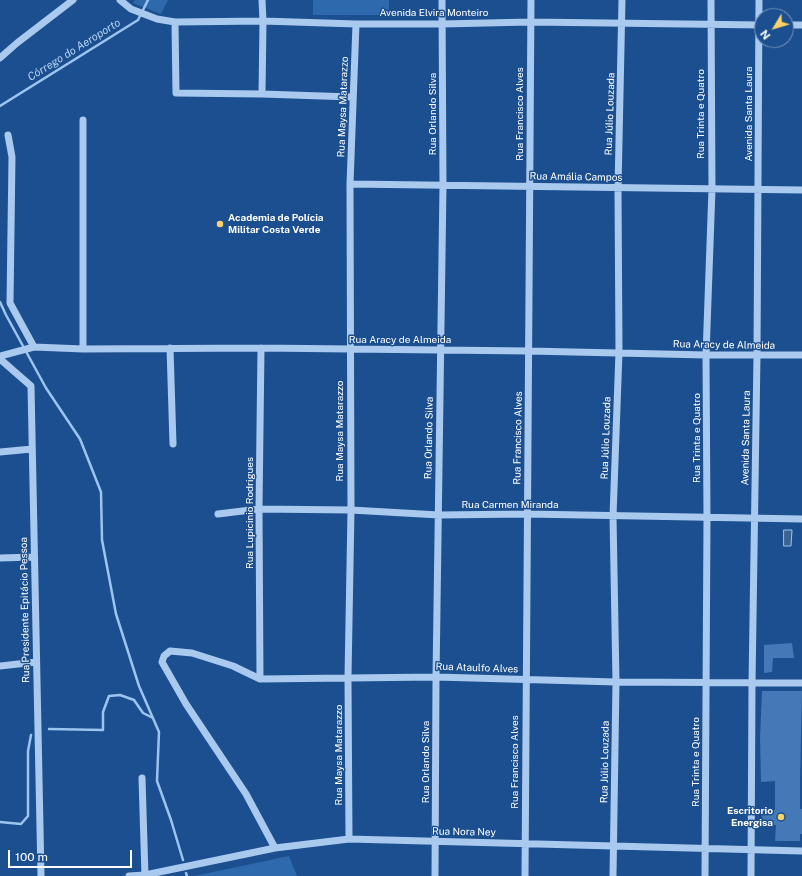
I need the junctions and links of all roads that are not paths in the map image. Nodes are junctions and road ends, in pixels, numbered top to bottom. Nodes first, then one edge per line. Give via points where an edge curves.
1 (73, 0) edge
2 (120, 0) edge
3 (262, 0) edge
4 (442, 0) edge
5 (531, 0) edge
6 (622, 0) edge
7 (711, 0) edge
8 (263, 21) junction
9 (174, 22) junction
10 (530, 22) junction
11 (356, 24) junction
12 (442, 24) junction
13 (622, 24) junction
14 (711, 24) junction
15 (754, 26) edge
16 (760, 48) edge
17 (0, 58) edge
18 (262, 94) junction
19 (352, 97) junction
20 (83, 120) dead end
21 (8, 135) dead end
22 (350, 184) junction
23 (443, 185) junction
24 (530, 186) junction
25 (618, 188) junction
26 (712, 189) junction
27 (758, 190) junction
28 (802, 190) edge
29 (30, 347) junction
30 (170, 348) junction
31 (261, 348) junction
32 (83, 349) junction
33 (350, 350) junction
34 (440, 350) junction
35 (529, 350) junction
36 (619, 352) junction
37 (706, 355) junction
38 (757, 355) junction
39 (802, 355) edge
40 (0, 358) edge
41 (173, 444) dead end
42 (32, 449) junction
43 (0, 452) edge
44 (259, 510) junction
45 (351, 510) junction
46 (218, 514) dead end
47 (527, 514) junction
48 (438, 515) junction
49 (613, 516) junction
50 (707, 518) junction
51 (754, 519) junction
52 (802, 519) edge
53 (34, 557) junction
54 (0, 558) edge
55 (36, 662) junction
56 (0, 666) edge
57 (348, 677) junction
58 (436, 677) junction
59 (260, 679) junction
60 (526, 680) junction
61 (616, 682) junction
62 (706, 683) junction
63 (802, 683) edge
64 (752, 684) junction
65 (142, 778) dead end
66 (349, 839) junction
67 (436, 841) junction
68 (525, 844) junction
69 (613, 846) junction
70 (275, 848) junction
71 (705, 849) junction
72 (752, 849) junction
73 (802, 851) edge
74 (145, 875) edge
75 (41, 876) edge
76 (129, 876) edge
77 (435, 876) edge
78 (525, 876) edge
79 (613, 876) edge
80 (704, 876) edge
81 (751, 876) edge

1 - 17 street
2 - 9 street, Avenida Elvira Monteiro via 131,9 157,20
3 - 8 street
4 - 12 street, Rua Orlando Silva
5 - 10 street, Rua Francisco Alves
6 - 13 street, Rua Júlio Louzada
7 - 14 street, Rua Trinta e Quatro
8 - 9 street, Avenida Elvira Monteiro
8 - 11 street, Avenida Elvira Monteiro
8 - 18 street
9 - 18 street via 176,93
10 - 12 street, Avenida Elvira Monteiro
10 - 13 street, Avenida Elvira Monteiro
10 - 24 street, Rua Francisco Alves
11 - 12 street, Avenida Elvira Monteiro
11 - 19 street, Rua Maysa Matarazzo
12 - 23 street, Rua Orlando Silva
13 - 14 street, Avenida Elvira Monteiro
13 - 25 street, Rua Júlio Louzada
14 - 15 street
14 - 26 street, Rua Trinta e Quatro
16 - 27 street, Avenida Santa Laura
18 - 19 street
19 - 22 street, Rua Maysa Matarazzo
20 - 32 street
21 - 29 street via 12,157 10,303
22 - 23 street, Rua Amália Campos
22 - 33 street, Rua Maysa Matarazzo
23 - 24 street, Rua Amália Campos
23 - 34 street, Rua Orlando Silva
24 - 25 street, Rua Amália Campos
24 - 35 street, Rua Francisco Alves
25 - 26 street, Rua Amália Campos
25 - 36 street, Rua Júlio Louzada
26 - 27 street, Rua Amália Campos
26 - 37 street, Rua Trinta e Quatro
27 - 28 street, Rua Amália Campos
27 - 38 street, Avenida Santa Laura
29 - 32 street, Rua Aracy de Almeida
29 - 40 street, Rua Aracy de Almeida
30 - 31 street, Rua Aracy de Almeida
30 - 32 street, Rua Aracy de Almeida
30 - 41 street
31 - 33 street, Rua Aracy de Almeida
31 - 44 street, Rua Lupicinio Rodrigues
33 - 34 street, Rua Aracy de Almeida
33 - 45 street, Rua Maysa Matarazzo
34 - 35 street, Rua Aracy de Almeida
34 - 48 street, Rua Orlando Silva
35 - 36 street, Rua Aracy de Almeida
35 - 47 street, Rua Francisco Alves
36 - 37 street, Rua Aracy de Almeida
36 - 49 street, Rua Júlio Louzada
37 - 38 street, Rua Aracy de Almeida
37 - 50 street, Rua Trinta e Quatro
38 - 39 street, Rua Aracy de Almeida
38 - 51 street, Avenida Santa Laura
40 - 42 street, Rua Presidente Epitácio Pessoa via 31,386
42 - 43 street
42 - 53 street, Rua Presidente Epitácio Pessoa
44 - 45 street, Rua Carmen Miranda
44 - 46 street, Rua Carmen Miranda
44 - 59 street, Rua Lupicinio Rodrigues
45 - 48 street, Rua Carmen Miranda
45 - 57 street, Rua Maysa Matarazzo
47 - 48 street, Rua Carmen Miranda
47 - 49 street, Rua Carmen Miranda
47 - 60 street, Rua Francisco Alves
48 - 58 street, Rua Orlando Silva
49 - 50 street, Rua Carmen Miranda
49 - 61 street, Rua Júlio Louzada
50 - 51 street, Rua Carmen Miranda
50 - 62 street, Rua Trinta e Quatro
51 - 52 street, Rua Carmen Miranda
51 - 64 street, Avenida Santa Laura
53 - 54 street
53 - 55 street, Rua Presidente Epitácio Pessoa
55 - 56 street
55 - 75 street, Rua Presidente Epitácio Pessoa
57 - 58 street, Rua Ataulfo Alves
57 - 59 street, Rua Ataulfo Alves
57 - 66 street, Rua Maysa Matarazzo
58 - 60 street, Rua Ataulfo Alves
58 - 67 street, Rua Orlando Silva
59 - 70 street, Rua Ataulfo Alves via 233,666 192,653 170,651 162,662 186,704 246,794
60 - 61 street, Rua Ataulfo Alves
60 - 68 street, Rua Francisco Alves
61 - 62 street, Rua Ataulfo Alves
61 - 69 street, Rua Júlio Louzada
62 - 64 street, Rua Ataulfo Alves
62 - 71 street, Rua Trinta e Quatro
63 - 64 street, Rua Ataulfo Alves
64 - 72 street, Avenida Santa Laura
65 - 74 street
66 - 67 street, Rua Nora Ney
66 - 70 street, Rua Nora Ney
67 - 68 street, Rua Nora Ney
67 - 77 street, Rua Orlando Silva
68 - 69 street, Rua Nora Ney
68 - 78 street, Rua Francisco Alves
69 - 71 street, Rua Nora Ney
69 - 79 street, Rua Júlio Louzada
70 - 74 street, Rua Nora Ney
71 - 72 street, Rua Nora Ney
71 - 80 street, Rua Trinta e Quatro
72 - 73 street, Rua Nora Ney
72 - 81 street, Avenida Santa Laura
74 - 76 street, Rua Nora Ney

